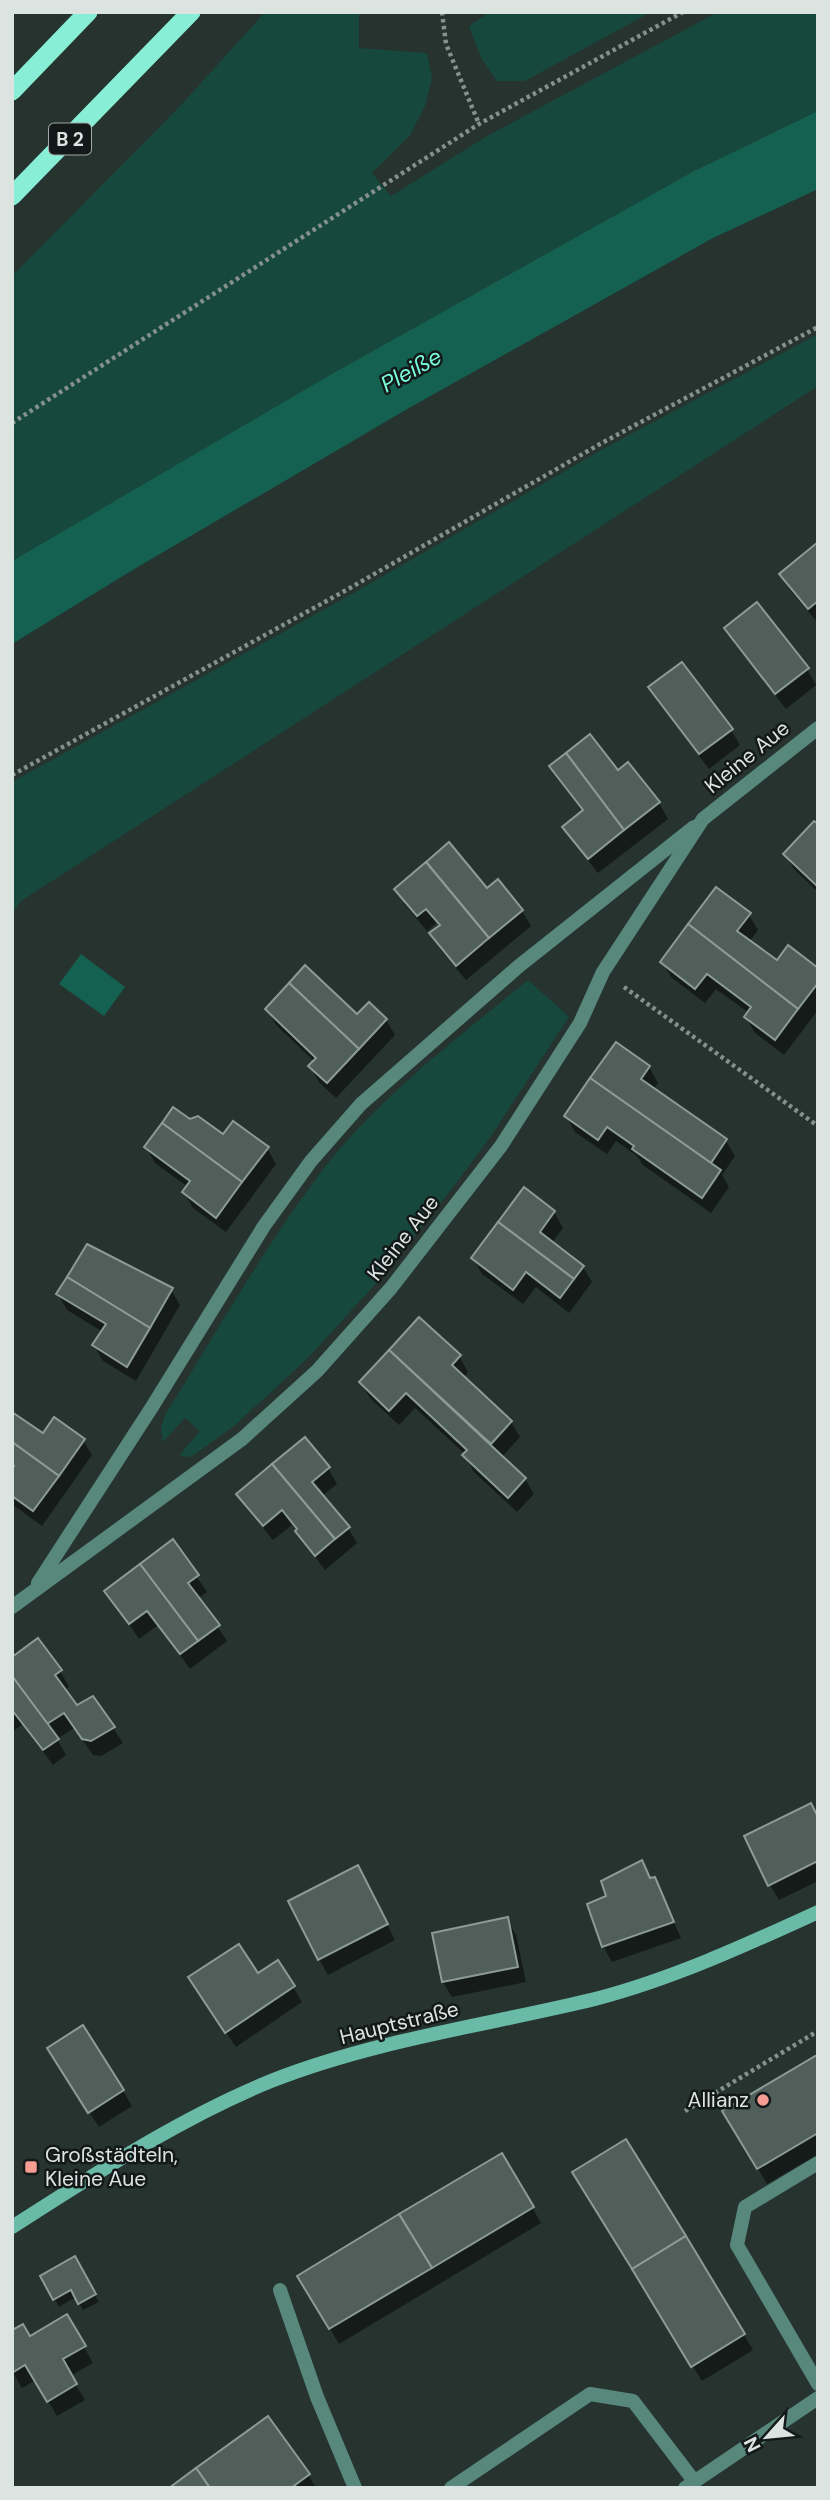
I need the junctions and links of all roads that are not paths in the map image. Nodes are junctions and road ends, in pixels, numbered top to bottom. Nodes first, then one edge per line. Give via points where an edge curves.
1 (88, 12) edge
2 (191, 12) edge
3 (12, 91) edge
4 (12, 197) edge
5 (818, 728) edge
6 (703, 819) junction
7 (33, 1592) junction
8 (12, 1607) edge
9 (818, 1912) edge
10 (818, 2163) edge
11 (12, 2227) edge
12 (281, 2290) dead end
13 (818, 2384) edge
14 (818, 2398) edge
15 (690, 2484) edge
16 (355, 2488) edge
17 (451, 2488) edge

1 - 3 highway
2 - 4 highway, B 2
5 - 6 street, Kleine Aue
6 - 7 street, Kleine Aue via 519,966 361,1104 311,1161 264,1226
6 - 7 street, Kleine Aue via 603,972 580,1023 501,1146 390,1289 317,1371 242,1439
7 - 8 street, Kleine Aue
9 - 11 main road, Hauptstraße via 684,1970 598,1998 348,2055 271,2081 189,2121
10 - 13 street via 745,2207 737,2245
12 - 16 street
14 - 15 street
15 - 17 street via 633,2401 590,2394

